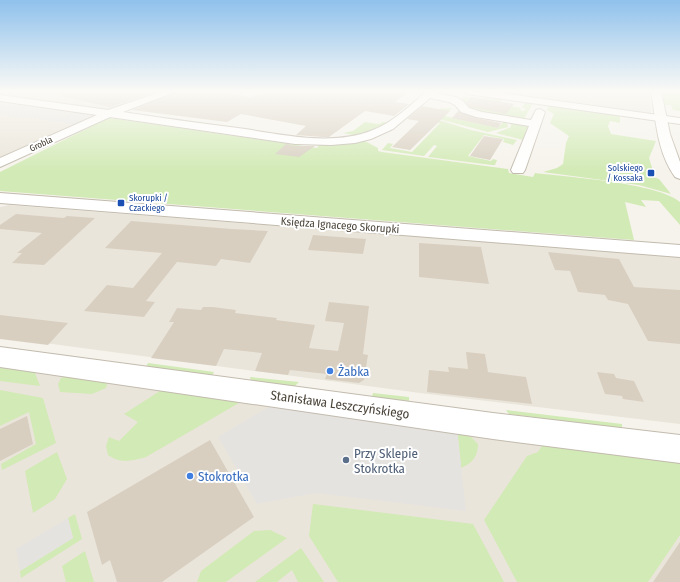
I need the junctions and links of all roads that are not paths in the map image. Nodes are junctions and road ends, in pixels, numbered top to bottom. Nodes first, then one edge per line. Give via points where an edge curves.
1 (99, 118) edge
2 (138, 118) edge
3 (400, 118) edge
4 (500, 118) edge
5 (538, 118) edge
6 (662, 118) joint
7 (680, 121) edge
8 (536, 124) junction
9 (0, 163) edge
10 (518, 170) dead end
11 (680, 174) edge
12 (0, 198) edge
13 (680, 251) edge
14 (0, 357) edge
15 (680, 449) edge

1 - 9 street, Grobla
2 - 3 street via 295,140 338,142 383,130
4 - 8 street
5 - 8 street
6 - 7 street
6 - 11 street via 671,159
8 - 10 street
12 - 13 street, Księdza Ignacego Skorupki
14 - 15 street, Stanisława Leszczyńskiego via 493,426

